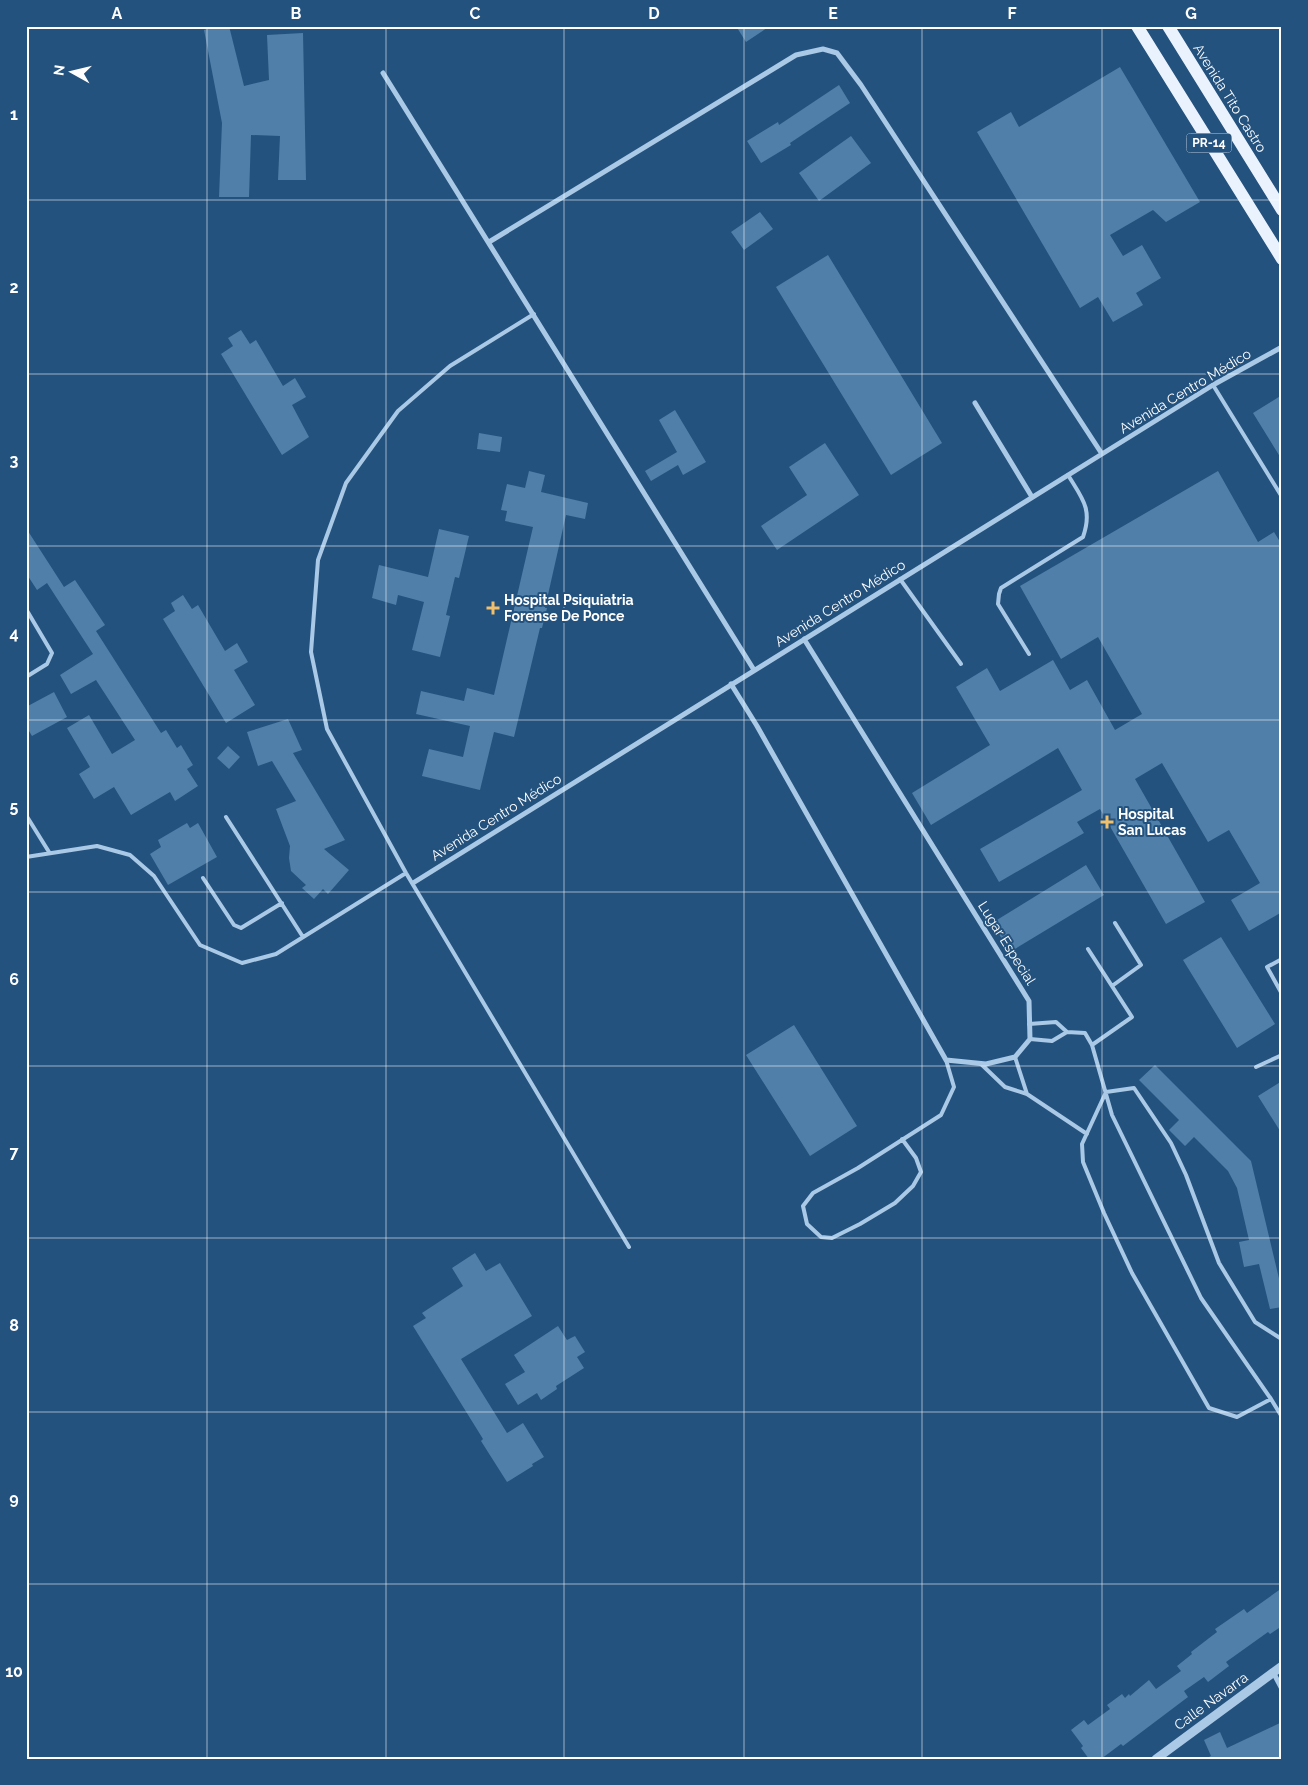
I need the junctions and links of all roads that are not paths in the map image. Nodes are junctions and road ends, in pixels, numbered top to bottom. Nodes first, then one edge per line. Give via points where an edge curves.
1 (1137, 26) edge
2 (1168, 26) edge
3 (383, 73) dead end
4 (1282, 210) edge
5 (489, 242) junction
6 (1282, 259) edge
7 (534, 314) junction
8 (1282, 347) edge
9 (1213, 385) junction
10 (975, 403) dead end
11 (1102, 454) junction
12 (1068, 475) junction
13 (1032, 497) junction
14 (1282, 497) edge
15 (900, 579) junction
16 (26, 609) edge
17 (804, 639) junction
18 (1029, 654) dead end
19 (961, 664) dead end
20 (754, 670) junction
21 (26, 677) edge
22 (731, 684) junction
23 (26, 815) edge
24 (226, 817) dead end
25 (49, 852) junction
26 (26, 857) edge
27 (406, 873) junction
28 (203, 878) dead end
29 (413, 883) junction
30 (282, 903) junction
31 (1115, 923) dead end
32 (304, 937) junction
33 (1088, 949) dead end
34 (1282, 959) edge
35 (1112, 986) junction
36 (1282, 994) edge
37 (1029, 1024) junction
38 (1067, 1032) junction
39 (1030, 1039) junction
40 (1092, 1045) junction
41 (1282, 1055) edge
42 (1015, 1057) junction
43 (946, 1060) junction
44 (981, 1064) junction
45 (1256, 1068) dead end
46 (1106, 1092) junction
47 (1027, 1094) junction
48 (1087, 1134) junction
49 (902, 1140) junction
50 (629, 1247) dead end
51 (1282, 1338) edge
52 (1271, 1399) junction
53 (1282, 1417) edge
54 (1282, 1666) edge
55 (1273, 1672) junction
56 (1282, 1689) edge
57 (1156, 1759) edge

1 - 6 main road, PR-14
2 - 4 main road, Avenida Tito Castro / PR-14
3 - 5 street
5 - 7 street
5 - 11 street via 796,55 823,49 837,52
7 - 20 street
7 - 27 lane via 450,366 398,411 346,484 318,560 311,652 327,729
8 - 9 street, Avenida Centro Médico
9 - 11 street, Avenida Centro Médico
9 - 14 lane
10 - 13 street
11 - 12 street, Avenida Centro Médico
12 - 13 street, Avenida Centro Médico
12 - 18 lane via 1086,505 1088,517 1084,537 1001,588 999,594 998,604
13 - 15 street, Avenida Centro Médico
15 - 17 street, Avenida Centro Médico
15 - 19 lane
16 - 21 lane via 52,653 47,664
17 - 20 street, Avenida Centro Médico
17 - 37 street, Lugar Especial via 1029,1001
20 - 22 street, Avenida Centro Médico
22 - 29 street, Avenida Centro Médico
22 - 43 street
23 - 25 lane
24 - 30 lane
25 - 26 lane
25 - 32 lane via 98,846 130,855 154,876 200,945 242,963 276,954
27 - 29 lane
27 - 32 lane
28 - 30 lane via 234,925 241,928
29 - 50 lane
30 - 32 lane
31 - 35 lane via 1141,965
33 - 35 lane
34 - 36 lane via 1267,967
35 - 40 lane via 1132,1018
37 - 38 lane via 1056,1022
37 - 39 street, Lugar Especial
38 - 39 lane via 1052,1041
38 - 40 lane via 1085,1033
39 - 42 street
40 - 46 lane
41 - 45 lane
42 - 44 street
42 - 47 lane
43 - 44 street
43 - 49 lane via 954,1087 941,1115
44 - 47 lane via 1005,1087
46 - 48 lane
46 - 51 lane via 1134,1088 1171,1143 1219,1263 1255,1322
46 - 52 lane via 1112,1115 1201,1298
47 - 48 lane
48 - 52 lane via 1082,1144 1083,1162 1104,1213 1132,1273 1209,1408 1237,1417
49 - 49 lane via 813,1193 803,1206 807,1224 821,1237 832,1238 896,1203 913,1186 920,1172 916,1158
52 - 53 lane
54 - 55 street, Calle Navarra
55 - 56 street
55 - 57 street, Calle Navarra

